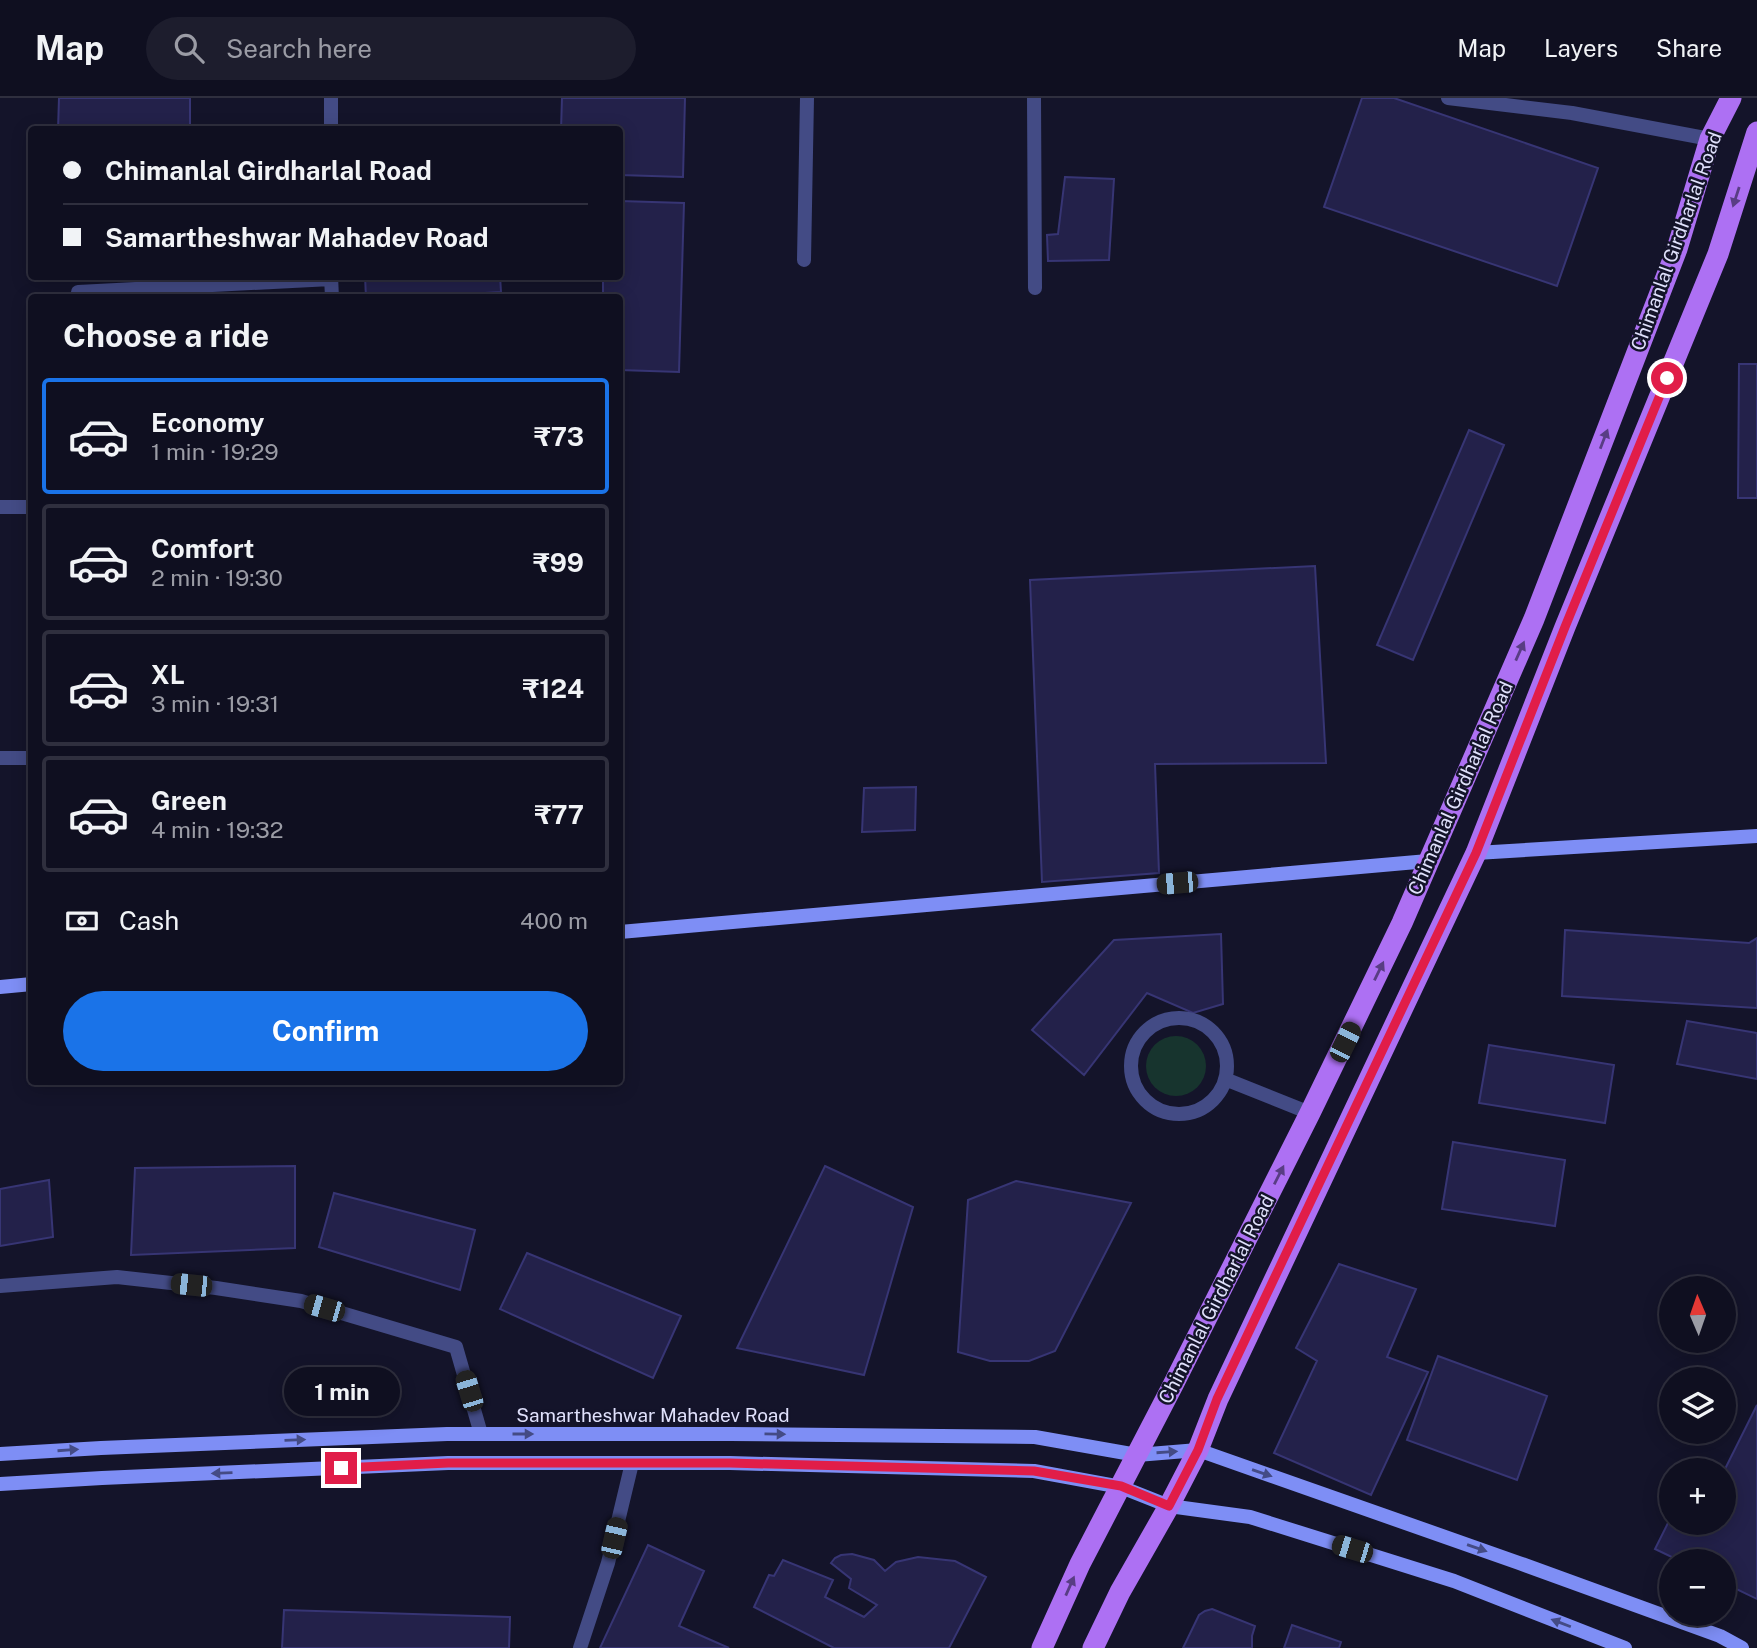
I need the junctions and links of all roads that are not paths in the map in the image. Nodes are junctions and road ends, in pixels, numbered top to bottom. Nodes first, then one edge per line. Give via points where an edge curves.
1 (331, 98) edge
2 (807, 98) edge
3 (1034, 98) edge
4 (1448, 98) edge
5 (1731, 98) edge
6 (331, 126) edge
7 (1710, 139) junction
8 (1756, 139) edge
9 (804, 260) dead end
10 (295, 280) edge
11 (1035, 288) dead end
12 (78, 292) dead end
13 (28, 507) edge
14 (0, 508) edge
15 (0, 758) edge
16 (28, 758) edge
17 (1757, 836) edge
18 (1476, 853) junction
19 (1428, 861) junction
20 (623, 932) edge
21 (28, 984) edge
22 (0, 987) edge
23 (1225, 1079) junction
24 (1310, 1113) junction
25 (0, 1286) edge
26 (481, 1434) junction
27 (1198, 1450) junction
28 (0, 1454) edge
29 (1137, 1455) junction
30 (632, 1463) junction
31 (0, 1484) edge
32 (1121, 1486) junction
33 (1169, 1506) junction
34 (580, 1648) edge
35 (1042, 1648) edge
36 (1093, 1648) edge
37 (1625, 1648) edge
38 (1742, 1648) edge

1 - 6 street
2 - 9 street
3 - 11 street
4 - 7 street via 1572,113
5 - 7 main road, Chimanlal Girdharlal Road
19 -> 7 main road, Chimanlal Girdharlal Road via 1534,619 1677,249
8 -> 18 main road, Chimanlal Girdharlal Road via 1718,254
10 - 12 street
13 - 14 street
15 - 16 street
17 - 18 main road
18 - 27 main road, Chimanlal Girdharlal Road via 1217,1399
19 - 20 main road
24 -> 19 main road, Chimanlal Girdharlal Road
21 - 22 main road
23 - 23 street via 1224,1052 1217,1037 1194,1020 1178,1018 1153,1025 1141,1036 1131,1059 1138,1093 1170,1113 1207,1105
23 - 24 street
29 -> 24 main road, Chimanlal Girdharlal Road
25 - 26 street via 117,1277 216,1287 301,1301 391,1328 456,1348
28 -> 26 main road, Samartheshwar Mahadev Road
26 -> 29 main road, Samartheshwar Mahadev Road via 1035,1437
29 -> 27 main road, Samartheshwar Mahadev Road
27 - 33 main road, Chimanlal Girdharlal Road
27 -> 38 main road via 1720,1636
29 - 32 main road, Chimanlal Girdharlal Road
30 -> 31 main road via 448,1463
30 - 32 main road via 1034,1471
30 - 34 street via 608,1563
32 - 33 main road
35 -> 32 main road
33 - 36 main road
37 -> 33 main road via 1454,1581 1250,1517

